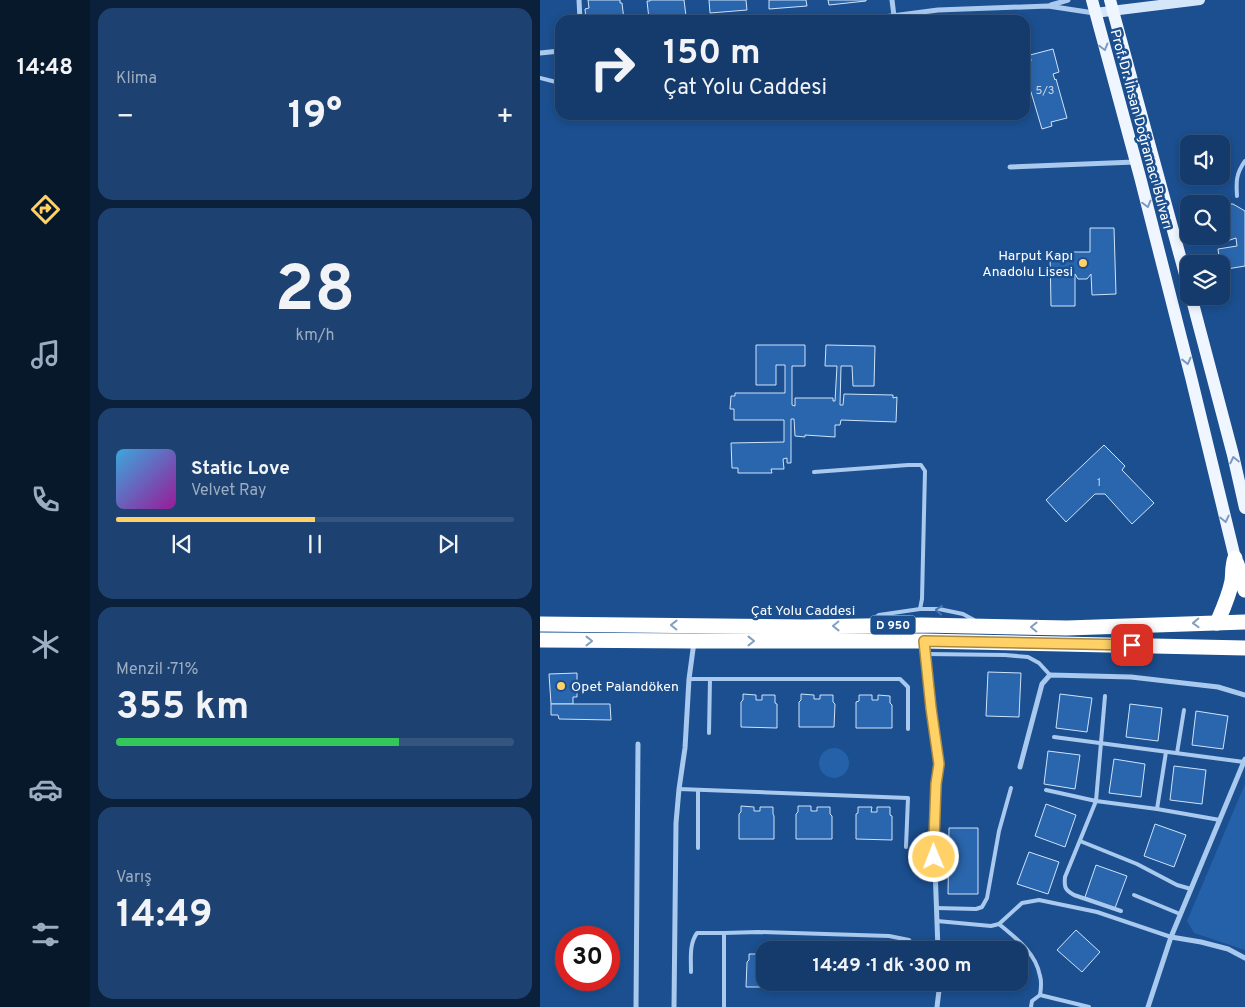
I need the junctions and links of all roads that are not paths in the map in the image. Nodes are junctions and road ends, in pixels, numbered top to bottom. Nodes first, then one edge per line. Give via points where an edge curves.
1 (578, 0) edge
2 (892, 0) edge
3 (1068, 0) edge
4 (1092, 0) edge
5 (1200, 0) edge
6 (1111, 5) edge
7 (1048, 6) junction
8 (1095, 13) junction
9 (580, 15) edge
10 (894, 15) edge
11 (901, 15) edge
12 (555, 50) edge
13 (540, 52) edge
14 (540, 78) edge
15 (555, 82) edge
16 (1245, 161) edge
17 (1136, 162) junction
18 (1010, 167) dead end
19 (1237, 196) dead end
20 (1180, 256) edge
21 (1193, 305) edge
22 (814, 472) dead end
23 (1245, 508) edge
24 (1235, 558) junction
25 (1245, 590) edge
26 (920, 609) junction
27 (1245, 622) edge
28 (1217, 623) junction
29 (540, 624) edge
30 (861, 626) junction
31 (984, 626) junction
32 (540, 640) edge
33 (694, 642) junction
34 (925, 647) junction
35 (1245, 648) edge
36 (1050, 675) junction
37 (689, 679) junction
38 (710, 679) junction
39 (1245, 695) edge
40 (1105, 696) dead end
41 (1184, 710) dead end
42 (908, 728) dead end
43 (709, 733) dead end
44 (1054, 737) dead end
45 (1101, 743) junction
46 (638, 744) dead end
47 (1166, 752) junction
48 (1177, 753) junction
49 (1244, 760) edge
50 (1020, 766) dead end
51 (1011, 788) dead end
52 (679, 789) junction
53 (698, 790) junction
54 (1046, 790) dead end
55 (1096, 801) junction
56 (1158, 809) junction
57 (1220, 820) junction
58 (1080, 841) junction
59 (906, 847) dead end
60 (698, 848) dead end
61 (1191, 889) junction
62 (1134, 895) dead end
63 (936, 908) junction
64 (1121, 911) dead end
65 (1180, 914) junction
66 (937, 921) junction
67 (999, 924) junction
68 (724, 932) junction
69 (1171, 937) junction
70 (910, 941) edge
71 (938, 941) edge
72 (1245, 958) edge
73 (691, 972) dead end
74 (939, 991) edge
75 (1040, 996) junction
76 (636, 1007) edge
77 (674, 1007) edge
78 (724, 1007) edge
79 (937, 1007) edge
80 (1031, 1007) edge
81 (1089, 1007) edge
82 (1148, 1007) edge

1 - 9 street
2 - 10 street
3 - 7 street
4 - 8 main road, Prof. Dr. İhsan Doğramacı Bulvarı
5 - 6 street
6 - 8 street
6 - 20 main road, Prof. Dr. İhsan Doğramacı Bulvarı
7 - 8 street
7 - 11 street via 938,10
8 -> 17 main road, Prof. Dr. İhsan Doğramacı Bulvarı
12 - 13 street
14 - 15 lane
16 - 19 lane via 1236,178
17 - 18 street
17 -> 24 main road, Prof. Dr. İhsan Doğramacı Bulvarı
23 -> 21 main road
22 - 26 lane via 908,465 920,465 925,471
24 - 25 highway
24 - 28 highway via 1228,598
26 - 30 lane via 879,615
31 -> 26 lane via 963,614
27 - 28 highway, Çat Yolu Caddesi / D 950
28 -> 31 highway, Çat Yolu Caddesi / D 950 via 1067,628
30 -> 29 highway, Çat Yolu Caddesi / D 950
30 - 31 highway, Çat Yolu Caddesi / D 950
32 -> 33 highway, D 950
33 -> 34 highway, D 950
33 - 37 street
34 - 35 highway, D 950
34 - 36 lane via 1028,657
34 - 63 street via 939,764 934,840
36 - 39 street via 1131,677 1218,687
36 - 50 street via 1042,684
37 - 38 lane
37 - 52 street
38 - 42 lane via 900,679 908,687
38 - 43 lane
40 - 45 lane
41 - 48 lane
44 - 45 lane
45 - 47 lane
45 - 55 lane
46 - 76 street
47 - 48 lane
47 - 56 lane
48 - 49 lane
49 - 57 street
51 - 63 lane via 1004,808 987,898 982,907
52 - 53 lane
52 - 77 street
53 - 59 lane via 908,798
53 - 60 lane
54 - 55 lane
55 - 56 lane
55 - 58 lane
56 - 57 lane
57 - 61 street
58 - 61 lane
58 - 64 lane via 1065,877 1064,885 1068,892
61 - 65 street
62 - 65 lane
63 - 66 street
65 - 69 street
66 - 67 lane
66 - 71 street
67 - 69 lane via 1022,903 1039,900 1097,912
67 - 75 lane via 1036,960 1041,977
68 - 70 lane via 889,936
68 - 73 lane via 697,933 692,940
68 - 78 lane
69 - 72 street via 1228,949
69 - 82 street
74 - 79 street
75 - 80 lane via 1032,1001
75 - 81 lane

